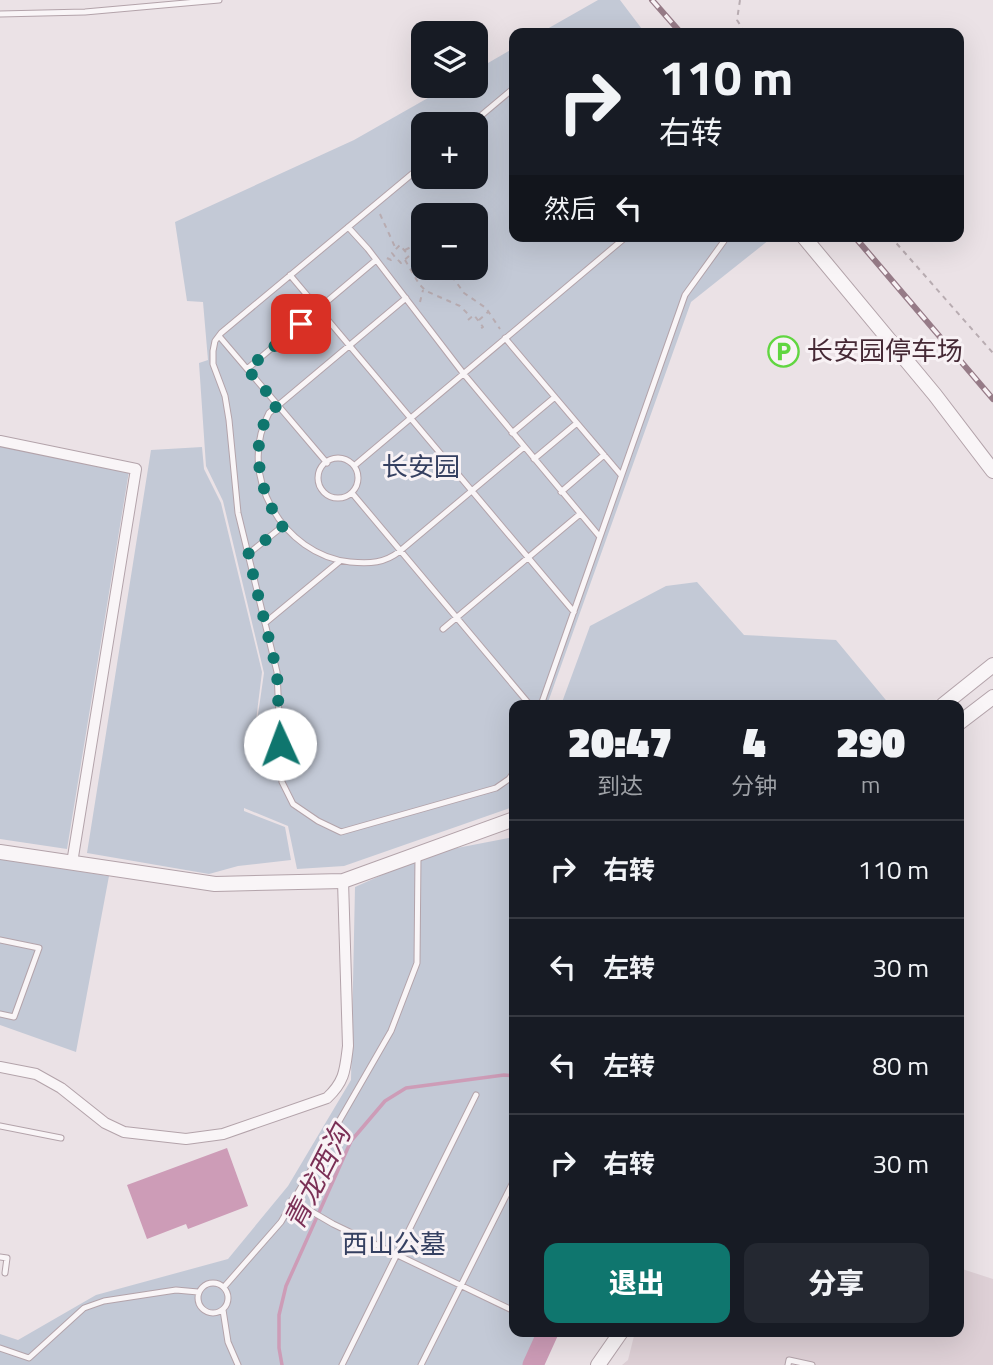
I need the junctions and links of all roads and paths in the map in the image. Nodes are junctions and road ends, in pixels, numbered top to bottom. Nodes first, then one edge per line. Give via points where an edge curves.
1 (219, 0) edge
2 (740, 0) edge
3 (0, 14) edge
4 (742, 28) edge
5 (509, 92) edge
6 (485, 112) edge
7 (411, 175) edge
8 (377, 203) junction
9 (348, 227) junction
10 (620, 242) edge
11 (723, 242) edge
12 (808, 242) edge
13 (895, 242) edge
14 (411, 247) edge
15 (396, 249) junction
16 (404, 250) junction
17 (395, 257) junction
18 (376, 260) junction
19 (405, 260) junction
20 (290, 275) junction
21 (455, 280) edge
22 (424, 289) junction
23 (406, 298) junction
24 (318, 309) junction
25 (489, 312) junction
26 (416, 313) junction
27 (471, 317) junction
28 (468, 320) dead end
29 (478, 320) junction
30 (477, 331) dead end
31 (219, 336) junction
32 (505, 338) junction
33 (349, 345) junction
34 (993, 354) edge
35 (247, 369) junction
36 (463, 373) junction
37 (555, 397) junction
38 (278, 405) junction
39 (410, 418) junction
40 (577, 423) junction
41 (512, 433) junction
42 (0, 441) edge
43 (524, 447) junction
44 (604, 455) junction
45 (534, 459) junction
46 (327, 463) junction
47 (354, 466) junction
48 (993, 471) edge
49 (621, 475) junction
50 (472, 491) junction
51 (561, 492) junction
52 (352, 493) junction
53 (580, 514) junction
54 (283, 526) junction
55 (600, 537) junction
56 (400, 551) junction
57 (248, 554) junction
58 (528, 558) junction
59 (340, 561) junction
60 (574, 612) junction
61 (457, 618) junction
62 (265, 623) junction
63 (443, 629) dead end
64 (993, 665) edge
65 (993, 697) edge
66 (526, 700) edge
67 (543, 700) edge
68 (949, 700) edge
69 (964, 719) edge
70 (509, 779) edge
71 (509, 821) edge
72 (0, 852) edge
73 (418, 853) junction
74 (72, 863) junction
75 (343, 881) junction
76 (0, 940) edge
77 (0, 1014) edge
78 (0, 1067) edge
79 (476, 1095) dead end
80 (0, 1126) edge
81 (61, 1138) dead end
82 (509, 1190) edge
83 (292, 1200) junction
84 (397, 1254) junction
85 (0, 1257) edge
86 (5, 1273) dead end
87 (463, 1286) junction
88 (224, 1287) junction
89 (198, 1293) junction
90 (509, 1309) edge
91 (223, 1310) junction
92 (618, 1337) edge
93 (0, 1348) edge
94 (238, 1365) edge
95 (342, 1365) edge
96 (421, 1365) edge
97 (598, 1365) edge
98 (788, 1365) edge
99 (812, 1365) edge

1 - 3 lane
2 - 4 path via 737,20
5 - 6 lane
7 - 8 lane
8 - 9 lane
8 - 15 path
9 - 18 lane
9 - 20 lane
10 - 32 lane
11 - 49 lane via 685,295
12 - 48 street
13 - 34 path
14 - 16 path
15 - 16 path via 400,245
15 - 17 path
16 - 19 path via 409,256
17 - 18 path
17 - 19 path via 401,263
18 - 23 lane
18 - 24 lane
19 - 22 path
20 - 24 lane
20 - 31 lane
21 - 25 path
22 - 26 path
22 - 27 path via 460,306
23 - 26 lane
23 - 33 lane
24 - 33 lane
24 - 35 lane
25 - 29 path
25 - 32 path
26 - 36 lane
27 - 28 path
27 - 29 path
29 - 30 path via 483,327
31 - 35 lane
31 - 57 lane via 213,364 225,396 238,513
32 - 36 lane
32 - 37 lane
33 - 38 lane
33 - 39 lane
35 - 38 lane
36 - 39 lane
36 - 41 lane
37 - 40 lane
37 - 41 lane
38 - 46 lane
38 - 54 lane via 263,423 259,467 268,502
39 - 47 lane
39 - 50 lane
40 - 44 lane
40 - 45 lane
41 - 43 lane
42 - 74 street via 136,469
43 - 45 lane
43 - 50 lane
44 - 49 lane
44 - 51 lane
45 - 51 lane
46 - 47 lane via 343,459
46 - 52 lane via 319,476 321,489 337,498
47 - 52 lane via 358,478
49 - 55 lane
50 - 56 lane
50 - 58 lane
51 - 53 lane
52 - 56 lane
53 - 55 lane
53 - 58 lane
54 - 57 lane
54 - 59 lane via 321,555
55 - 60 lane
56 - 59 lane via 383,562
56 - 61 lane
57 - 62 lane
58 - 60 lane
58 - 61 lane
59 - 62 lane
60 - 67 lane
61 - 63 lane
61 - 66 lane
62 - 70 lane via 277,672 282,782 293,804 318,821 341,832 496,788
64 - 68 street
65 - 69 street
71 - 73 street
72 - 74 street
73 - 75 street
73 - 83 lane via 416,962 391,1031
74 - 75 street via 215,884
75 - 78 street via 348,1046 340,1085 327,1098 223,1134 186,1139 124,1132 36,1074
76 - 77 lane via 40,948 14,1017
79 - 84 lane
80 - 81 lane
82 - 87 lane
83 - 84 lane
83 - 88 lane via 281,1222
84 - 87 lane
84 - 95 lane
85 - 86 lane via 8,1258
87 - 90 lane
87 - 96 lane
88 - 89 lane via 209,1283
88 - 91 lane via 228,1301
89 - 91 lane via 204,1311 214,1314
89 - 93 lane via 176,1290 104,1301 84,1308 29,1358
91 - 94 lane via 228,1342
92 - 97 street
98 - 99 lane via 789,1360

